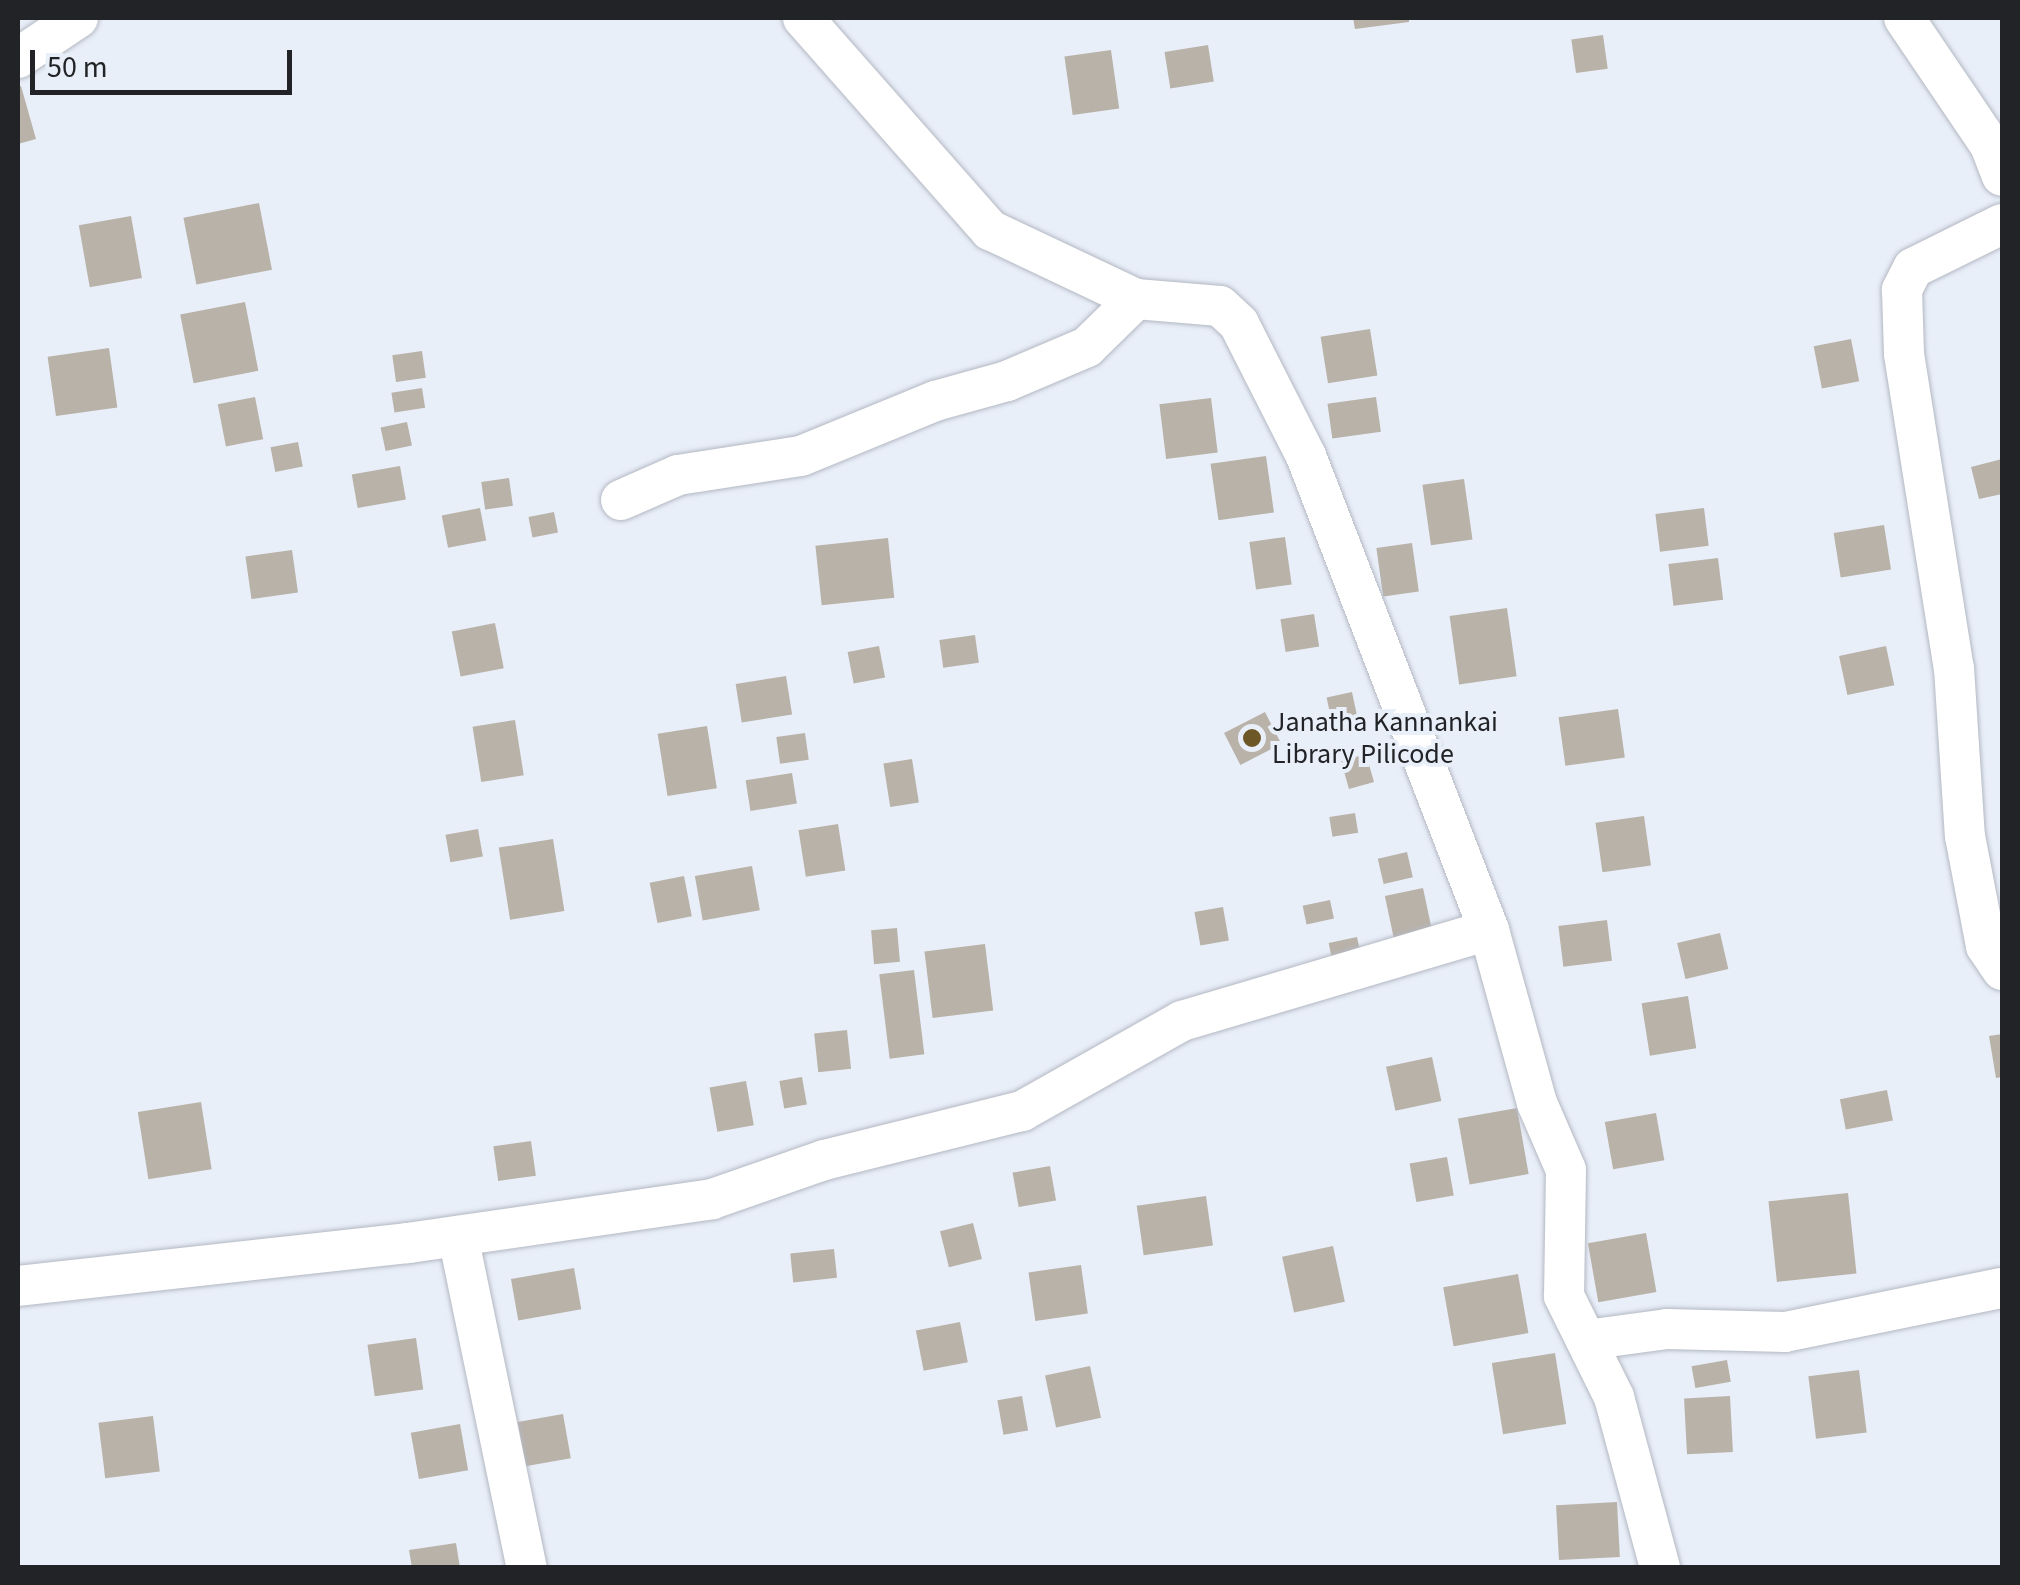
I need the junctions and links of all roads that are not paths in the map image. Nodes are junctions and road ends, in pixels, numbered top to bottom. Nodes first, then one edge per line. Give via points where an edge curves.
1 (78, 18) edge
2 (803, 18) edge
3 (1904, 18) edge
4 (18, 58) edge
5 (2002, 176) edge
6 (2002, 224) edge
7 (1136, 299) junction
8 (621, 500) dead end
9 (1489, 930) junction
10 (2002, 970) edge
11 (458, 1236) junction
12 (18, 1286) edge
13 (2002, 1288) edge
14 (1586, 1340) junction
15 (528, 1568) edge
16 (1660, 1568) edge

1 - 4 street
2 - 7 street via 990,230
3 - 5 street via 1970,112
6 - 10 street via 1913,268 1902,290 1904,354 1954,668 1965,836 1986,946
7 - 8 street via 1087,348 1007,381 801,456 678,475
7 - 9 street via 1220,306 1240,324 1306,456
9 - 11 street via 1182,1021 1022,1111 842,1155 712,1199
9 - 14 street via 1537,1103 1566,1170 1564,1296
11 - 12 street
11 - 15 street
13 - 14 street via 1929,1297 1785,1332 1668,1329
14 - 16 street via 1614,1396

